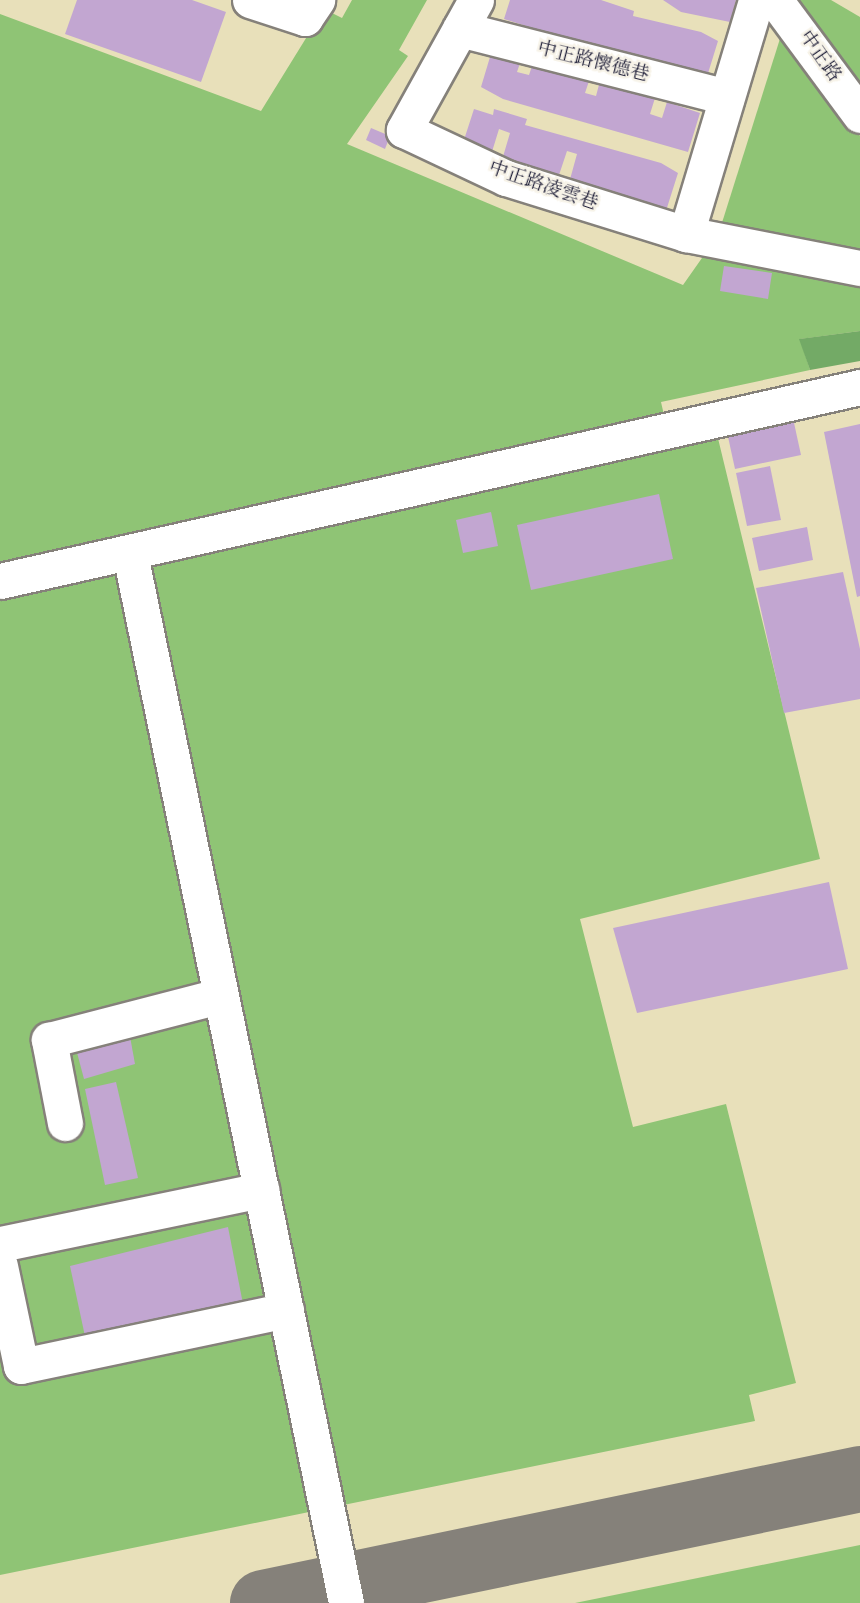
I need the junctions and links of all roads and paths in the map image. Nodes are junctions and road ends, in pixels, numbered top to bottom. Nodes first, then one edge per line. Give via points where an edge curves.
1 (250, 0) edge
2 (756, 0) edge
3 (775, 0) edge
4 (311, 9) edge
5 (468, 14) edge
6 (726, 97) junction
7 (860, 116) edge
8 (686, 234) junction
9 (860, 268) edge
10 (860, 387) edge
11 (130, 554) junction
12 (0, 581) edge
13 (219, 996) junction
14 (65, 1123) dead end
15 (261, 1190) junction
16 (0, 1244) edge
17 (0, 1266) edge
18 (286, 1310) junction
19 (346, 1603) edge

1 - 4 lane
2 - 6 lane
3 - 7 lane, 中正路
5 - 6 lane, 中正路懷德巷
5 - 8 lane, 中正路凌雲巷 via 404,130 506,178
6 - 8 lane
8 - 9 lane, 中正路凌雲巷
10 - 11 lane
11 - 12 lane
11 - 13 lane
13 - 14 lane via 49,1040
13 - 15 lane
15 - 16 lane
15 - 18 lane
17 - 18 lane via 21,1366
18 - 19 lane

